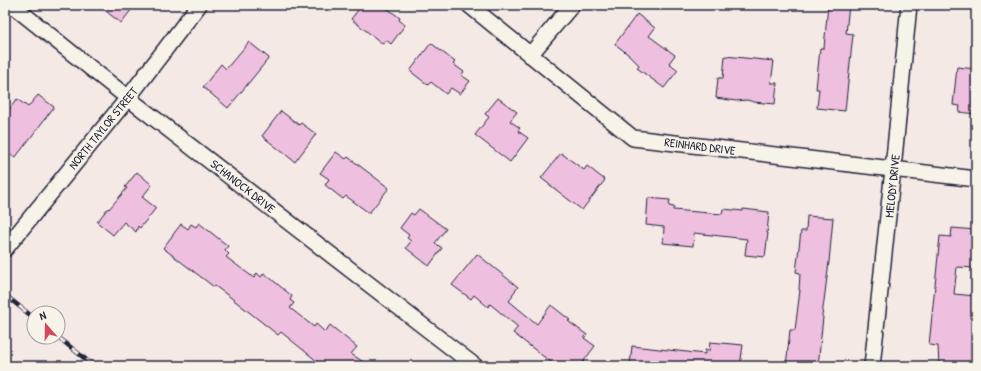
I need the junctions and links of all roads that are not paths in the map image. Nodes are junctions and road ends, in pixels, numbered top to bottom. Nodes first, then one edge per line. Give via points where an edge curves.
1 (12, 5) edge
2 (199, 5) edge
3 (469, 5) edge
4 (572, 5) edge
5 (909, 5) edge
6 (530, 55) junction
7 (128, 98) junction
8 (893, 169) junction
9 (976, 179) edge
10 (5, 249) edge
11 (475, 366) edge
12 (872, 366) edge

1 - 7 street, SCHANOCK DRIVE
2 - 7 street, NORTH TAYLOR STREET
3 - 6 street, REINHARD DRIVE
4 - 6 street
5 - 8 street, MELODY DRIVE
6 - 8 street, REINHARD DRIVE via 633,138
7 - 10 street, NORTH TAYLOR STREET
7 - 11 street, SCHANOCK DRIVE
8 - 9 street, REINHARD DRIVE
8 - 12 street, MELODY DRIVE

